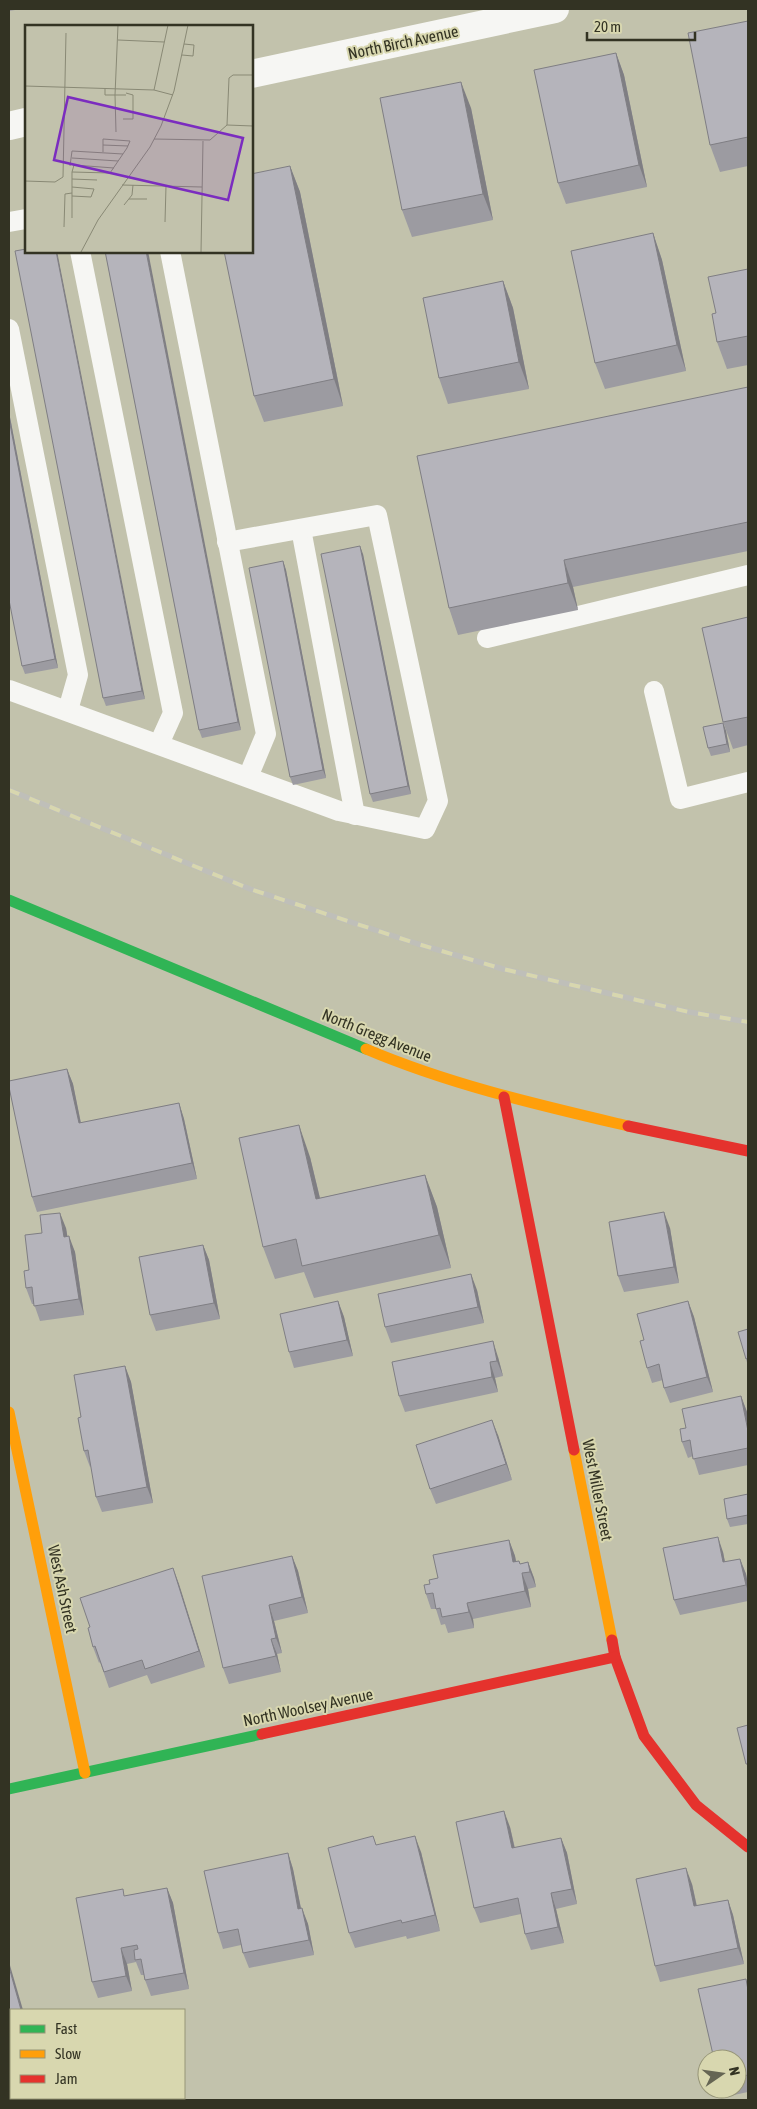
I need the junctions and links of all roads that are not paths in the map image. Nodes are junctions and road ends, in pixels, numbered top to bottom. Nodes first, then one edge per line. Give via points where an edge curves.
1 (555, 9) edge
2 (252, 74) edge
3 (25, 122) edge
4 (9, 126) edge
5 (25, 219) edge
6 (9, 222) edge
7 (80, 252) edge
8 (170, 252) edge
9 (9, 329) edge
10 (301, 529) junction
11 (227, 542) junction
12 (748, 575) edge
13 (487, 638) dead end
14 (9, 690) edge
15 (654, 691) dead end
16 (68, 710) junction
17 (159, 744) junction
18 (248, 777) junction
19 (748, 782) edge
20 (355, 815) junction
21 (9, 900) edge
22 (504, 1097) junction
23 (748, 1151) edge
24 (9, 1412) edge
25 (615, 1657) junction
26 (85, 1773) junction
27 (9, 1790) edge
28 (748, 1847) edge

1 - 2 street, North Birch Avenue
3 - 4 street
5 - 6 lane
7 - 17 lane via 173,713
8 - 11 lane
9 - 16 lane via 78,675
10 - 11 lane
10 - 20 lane
10 - 20 lane via 377,515 438,801 425,829
11 - 18 lane via 266,734
12 - 13 lane
14 - 16 lane
15 - 19 lane via 680,800
16 - 17 lane
17 - 18 lane
18 - 20 lane
21 - 22 street, North Gregg Avenue via 411,1068
22 - 23 street, North Gregg Avenue
22 - 25 street, West Miller Street
24 - 26 street, West Ash Street
25 - 26 street, North Woolsey Avenue
25 - 28 street, West Miller Street via 644,1736 696,1805
26 - 27 street, North Woolsey Avenue

